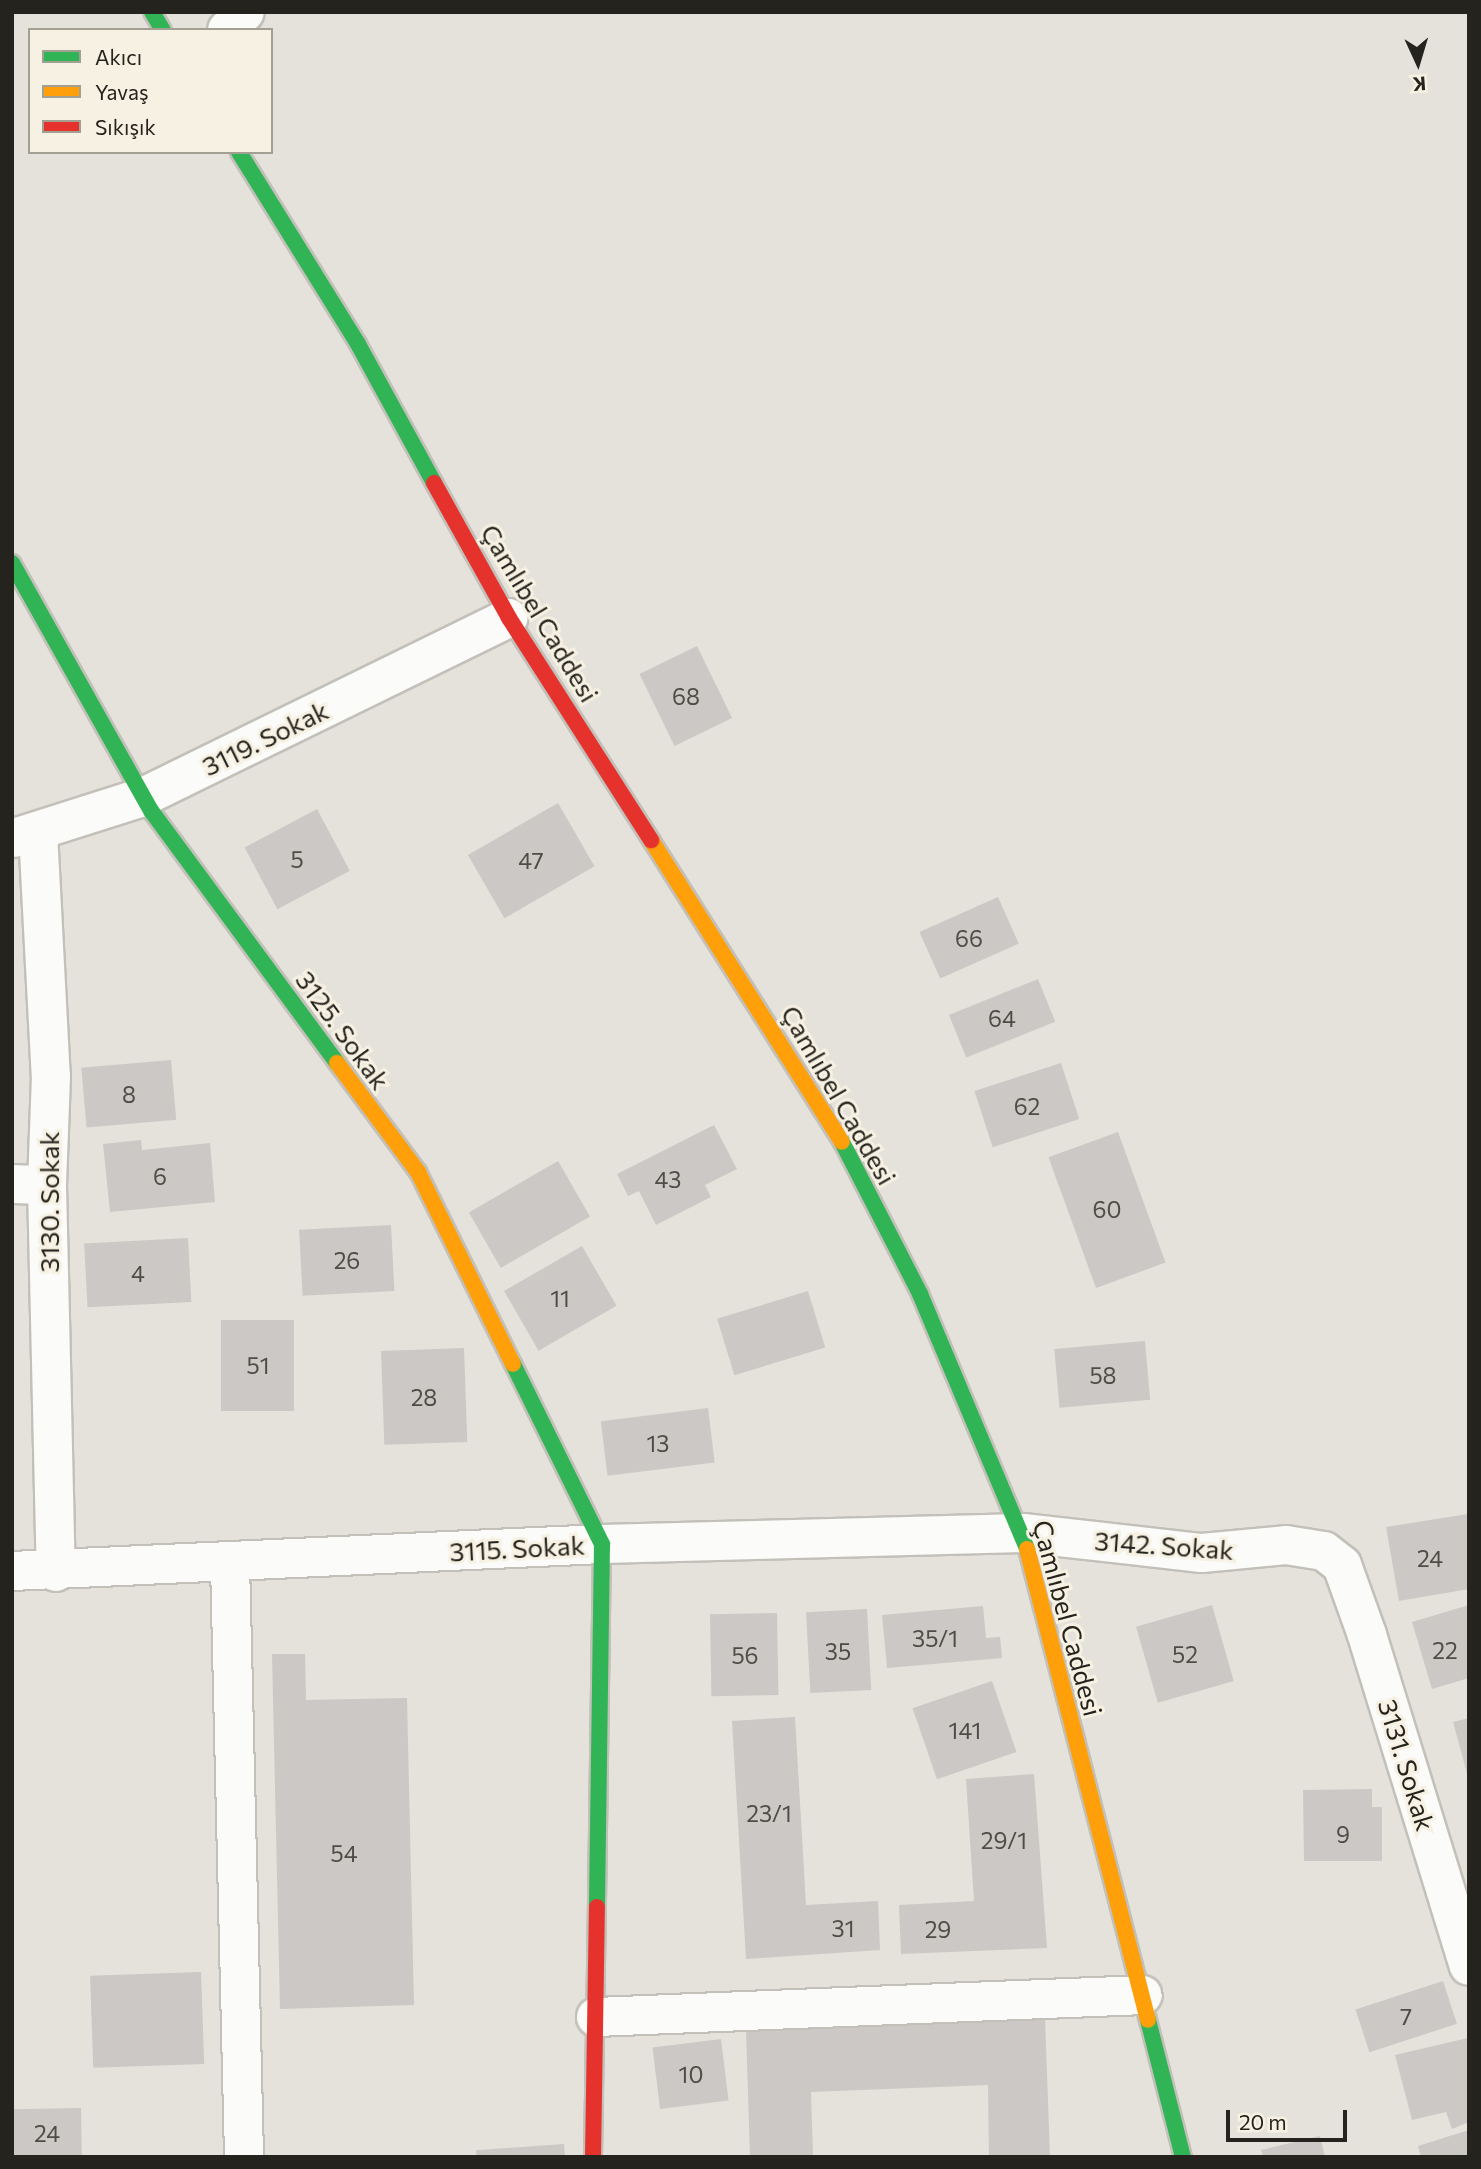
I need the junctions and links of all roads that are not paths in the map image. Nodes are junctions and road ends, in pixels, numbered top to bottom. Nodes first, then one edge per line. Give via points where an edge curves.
1 (152, 12) edge
2 (245, 12) edge
3 (162, 28) edge
4 (229, 28) edge
5 (240, 154) edge
6 (12, 563) edge
7 (509, 618) junction
8 (143, 797) junction
9 (25, 835) edge
10 (29, 1184) edge
11 (1023, 1533) junction
12 (602, 1544) junction
13 (230, 1563) junction
14 (1342, 1565) joint
15 (12, 1572) edge
16 (55, 1572) junction
17 (1469, 1966) edge
18 (1143, 1996) junction
19 (596, 2017) junction
20 (244, 2157) edge
21 (593, 2157) edge
22 (1183, 2157) edge

1 - 3 street
2 - 4 street
5 - 7 street, Çamlıbel Caddesi via 358,344
6 - 8 street, 3125. Sokak
7 - 8 street, 3119. Sokak
7 - 11 street, Çamlıbel Caddesi via 830,1119 920,1294
8 - 9 street, 3119. Sokak
8 - 12 street, 3125. Sokak via 418,1172
9 - 10 street, 3130. Sokak via 51,1076
10 - 16 street, 3130. Sokak
11 - 12 street, 3115. Sokak
11 - 14 street, 3142. Sokak via 1202,1553 1286,1545 1324,1551
11 - 18 street, Çamlıbel Caddesi
12 - 13 street, 3115. Sokak
12 - 19 street
13 - 16 street, 3115. Sokak
13 - 20 street
14 - 17 street, 3131. Sokak
15 - 16 street, 3115. Sokak
18 - 19 street
18 - 22 street, Çamlıbel Caddesi
19 - 21 street

